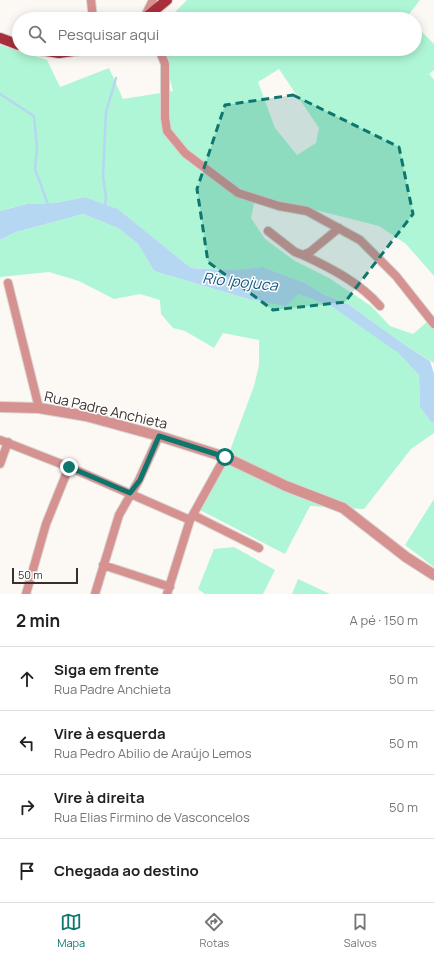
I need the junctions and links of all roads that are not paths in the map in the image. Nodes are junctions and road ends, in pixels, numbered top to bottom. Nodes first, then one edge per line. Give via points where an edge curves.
1 (91, 0) edge
2 (153, 0) edge
3 (167, 0) edge
4 (92, 12) edge
5 (147, 12) edge
6 (152, 12) edge
7 (0, 38) edge
8 (12, 42) edge
9 (162, 56) edge
10 (339, 228) junction
11 (268, 231) dead end
12 (303, 255) junction
13 (8, 283) dead end
14 (380, 306) dead end
15 (434, 324) edge
16 (0, 407) edge
17 (39, 408) junction
18 (159, 436) junction
19 (4, 441) edge
20 (225, 457) junction
21 (0, 464) edge
22 (69, 467) junction
23 (130, 493) junction
24 (192, 518) junction
25 (259, 548) dead end
26 (103, 565) junction
27 (434, 575) edge
28 (168, 591) edge
29 (26, 594) edge
30 (95, 594) edge

1 - 4 street
2 - 5 street
3 - 6 main road
7 - 8 main road
9 - 10 street via 165,64 167,131 185,153 238,193 279,206 307,211
10 - 12 street
10 - 15 street via 360,240 381,260
11 - 12 street via 295,252
12 - 14 street via 332,268 371,295
13 - 17 street
16 - 17 street, Rua Padre Anchieta
17 - 18 street, Rua Padre Anchieta via 86,416
18 - 20 street, Rua Padre Anchieta
18 - 23 street via 140,480
19 - 21 street
19 - 22 street
20 - 24 street
20 - 27 street, Rua Padre Anchieta via 286,486 343,508 406,557
22 - 23 street
22 - 29 street via 46,524
23 - 24 street
23 - 26 street via 119,515
24 - 25 street
24 - 28 street
26 - 28 street
26 - 30 street

